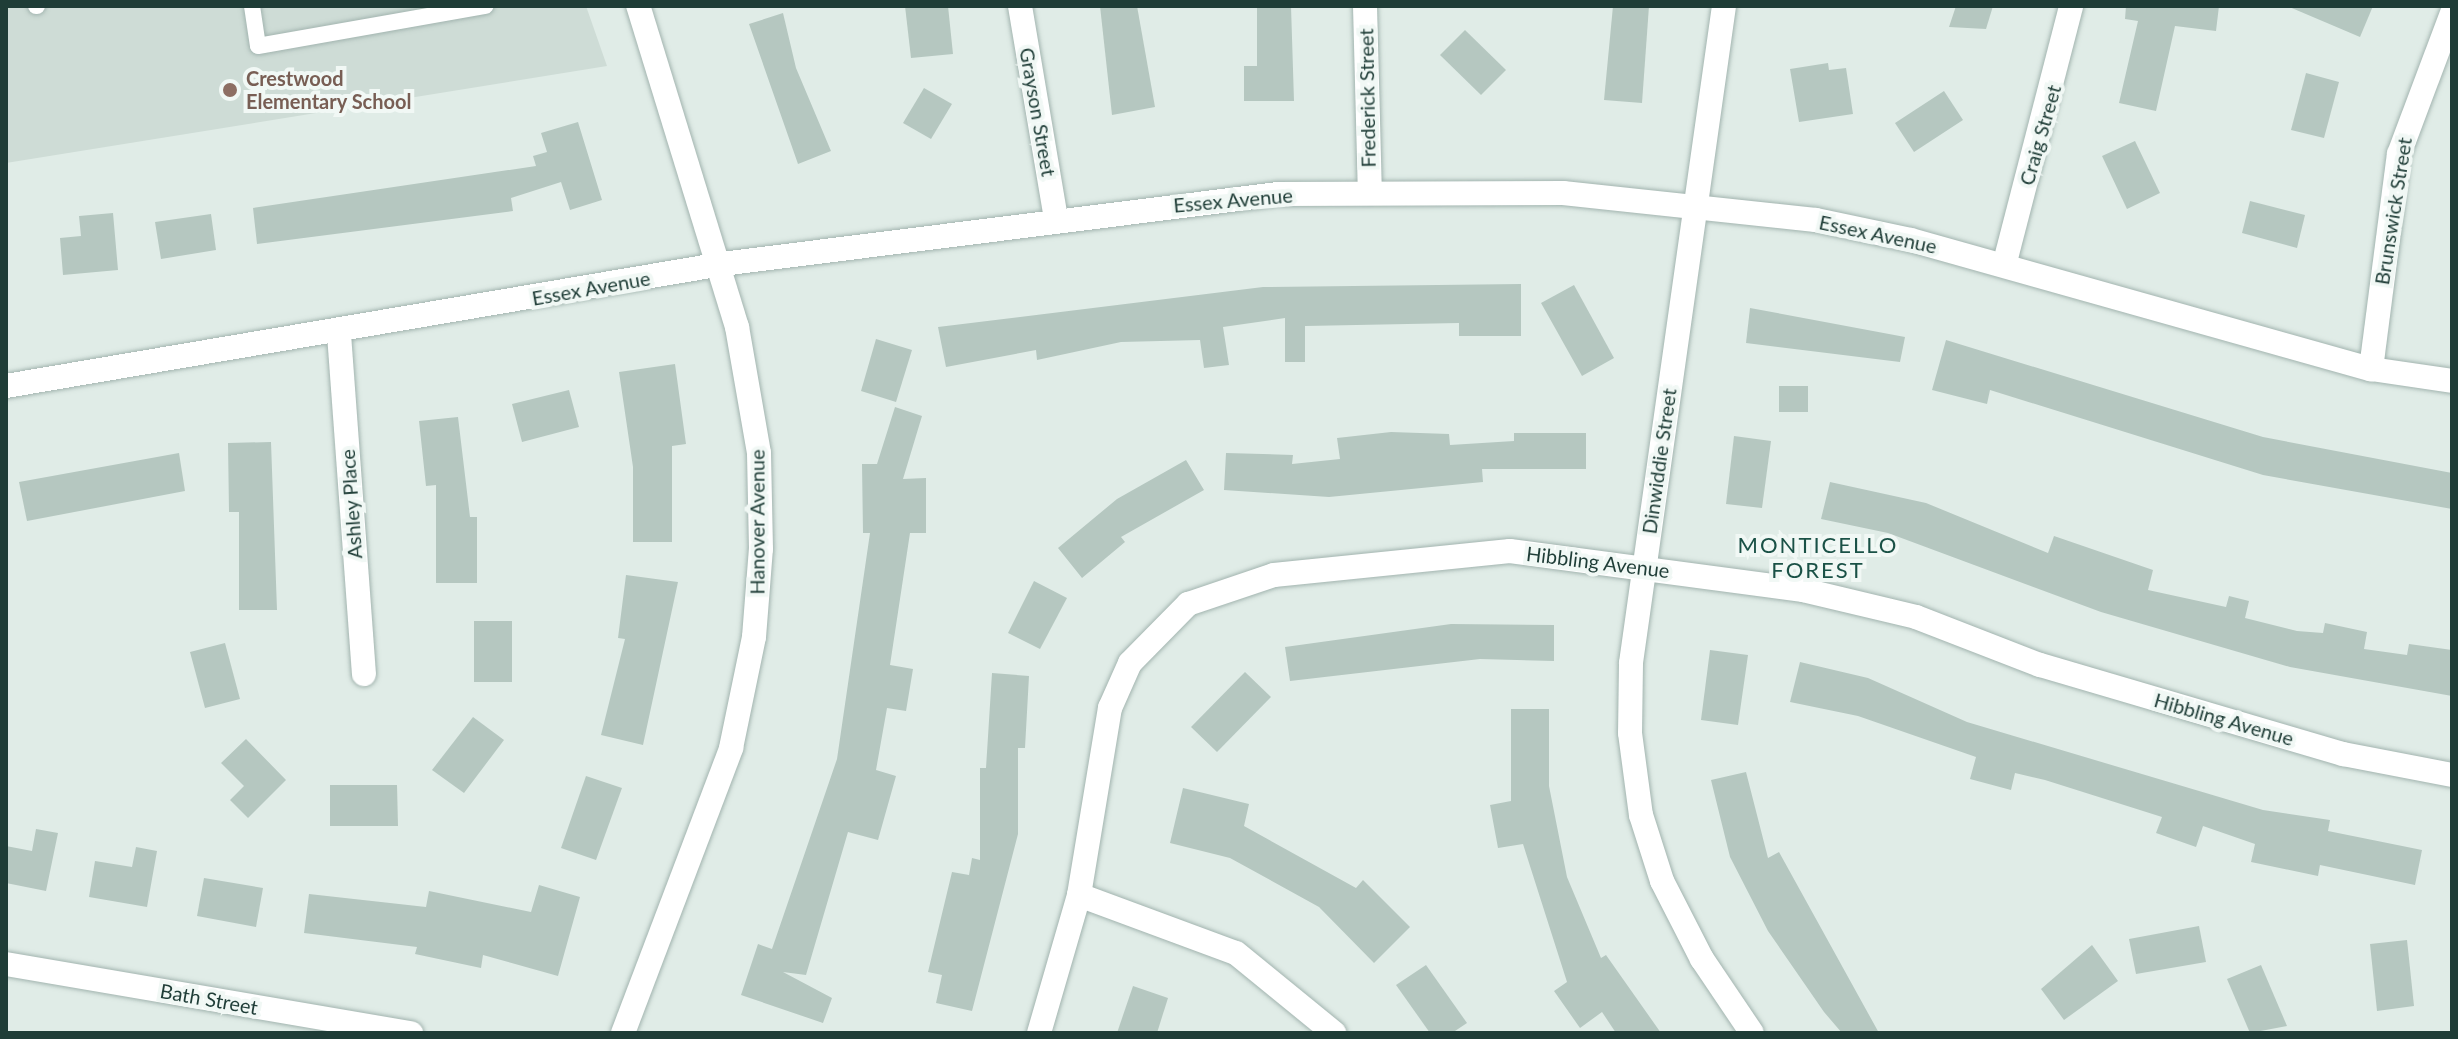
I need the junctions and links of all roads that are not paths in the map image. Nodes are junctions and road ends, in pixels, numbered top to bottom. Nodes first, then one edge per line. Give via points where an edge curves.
1 (252, 6) edge
2 (638, 6) edge
3 (1020, 6) edge
4 (1365, 6) edge
5 (1724, 6) edge
6 (2071, 6) edge
7 (485, 7) edge
8 (2452, 13) edge
9 (1370, 191) junction
10 (1696, 206) junction
11 (1056, 218) junction
12 (2005, 262) junction
13 (722, 264) junction
14 (339, 334) junction
15 (2371, 369) junction
16 (2452, 381) edge
17 (6, 386) edge
18 (1644, 566) junction
19 (364, 674) dead end
20 (2452, 775) edge
21 (1079, 895) junction
22 (6, 964) edge
23 (411, 1033) edge
24 (623, 1033) edge
25 (1039, 1033) edge
26 (1334, 1033) edge
27 (1752, 1033) edge

1 - 7 lane via 258,46
2 - 13 street, Hanover Avenue
3 - 11 street, Grayson Street
4 - 9 street, Frederick Street
5 - 10 street, Dinwiddie Street
6 - 12 street, Craig Street
8 - 15 street, Brunswick Street via 2399,154
9 - 10 street, Essex Avenue via 1563,193
9 - 11 street, Essex Avenue
10 - 12 street, Essex Avenue via 1816,220
10 - 18 street, Dinwiddie Street
11 - 13 street, Essex Avenue
12 - 15 street, Essex Avenue
13 - 14 street, Essex Avenue
13 - 24 street, Hanover Avenue via 759,453 754,637 731,748
14 - 17 street, Essex Avenue
14 - 19 street, Ashley Place
15 - 16 street, Essex Avenue
18 - 20 street, Hibbling Avenue via 1871,604 2099,683 2343,754
18 - 21 street, Hibbling Avenue via 1542,553 1469,554 1274,575 1188,604 1148,638 1117,688
18 - 27 street, Dinwiddie Street via 1630,733 1641,815 1679,919
21 - 25 street, Hibbling Avenue
21 - 26 street via 1236,953
22 - 23 street, Bath Street

